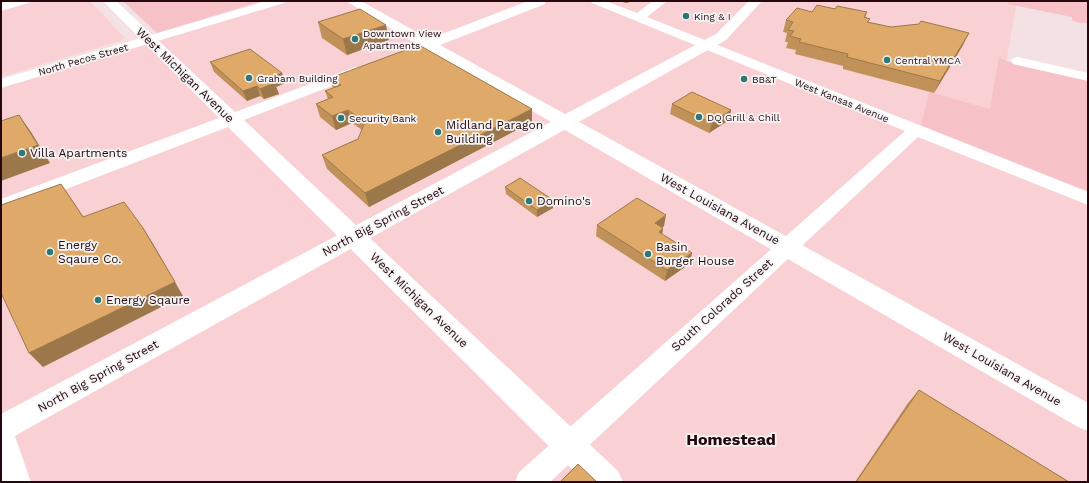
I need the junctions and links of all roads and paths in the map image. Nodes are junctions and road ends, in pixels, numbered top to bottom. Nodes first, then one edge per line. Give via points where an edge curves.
1 (24, 1) edge
2 (109, 1) edge
3 (280, 1) edge
4 (352, 1) edge
5 (539, 1) edge
6 (596, 1) edge
7 (661, 1) edge
8 (756, 1) edge
9 (1, 7) edge
10 (638, 18) junction
11 (148, 40) junction
12 (428, 44) junction
13 (706, 45) junction
14 (401, 54) edge
15 (1018, 61) dead end
16 (375, 64) edge
17 (1088, 77) edge
18 (1, 84) edge
19 (231, 119) junction
20 (565, 122) junction
21 (916, 130) junction
22 (1088, 199) edge
23 (1, 207) edge
24 (354, 236) junction
25 (787, 246) junction
26 (1088, 418) edge
27 (1, 430) edge
28 (569, 445) junction
29 (17, 482) edge
30 (529, 482) edge
31 (607, 482) edge

1 - 9 street
2 - 11 main road, West Michigan Avenue
3 - 11 street, North Pecos Street
4 - 12 main road, West Louisiana Avenue
5 - 12 main road
6 - 10 street, West Kansas Avenue
7 - 10 street
8 - 13 main road, North Big Spring Street via 721,37
10 - 13 street, West Kansas Avenue
11 - 18 street, North Pecos Street
11 - 19 main road, West Michigan Avenue
12 - 14 main road
12 - 20 main road, West Louisiana Avenue
13 - 20 main road, North Big Spring Street
13 - 21 street, West Kansas Avenue
15 - 17 street
16 - 19 main road
19 - 23 main road
19 - 24 main road, West Michigan Avenue
20 - 24 main road, North Big Spring Street
20 - 25 main road, West Louisiana Avenue
21 - 22 street, West Kansas Avenue
21 - 25 street, South Colorado Street
24 - 27 main road, North Big Spring Street
24 - 28 main road, West Michigan Avenue
25 - 26 main road, West Louisiana Avenue
25 - 28 street, South Colorado Street
27 - 29 street
28 - 30 street, South Colorado Street
28 - 31 main road, West Michigan Avenue

